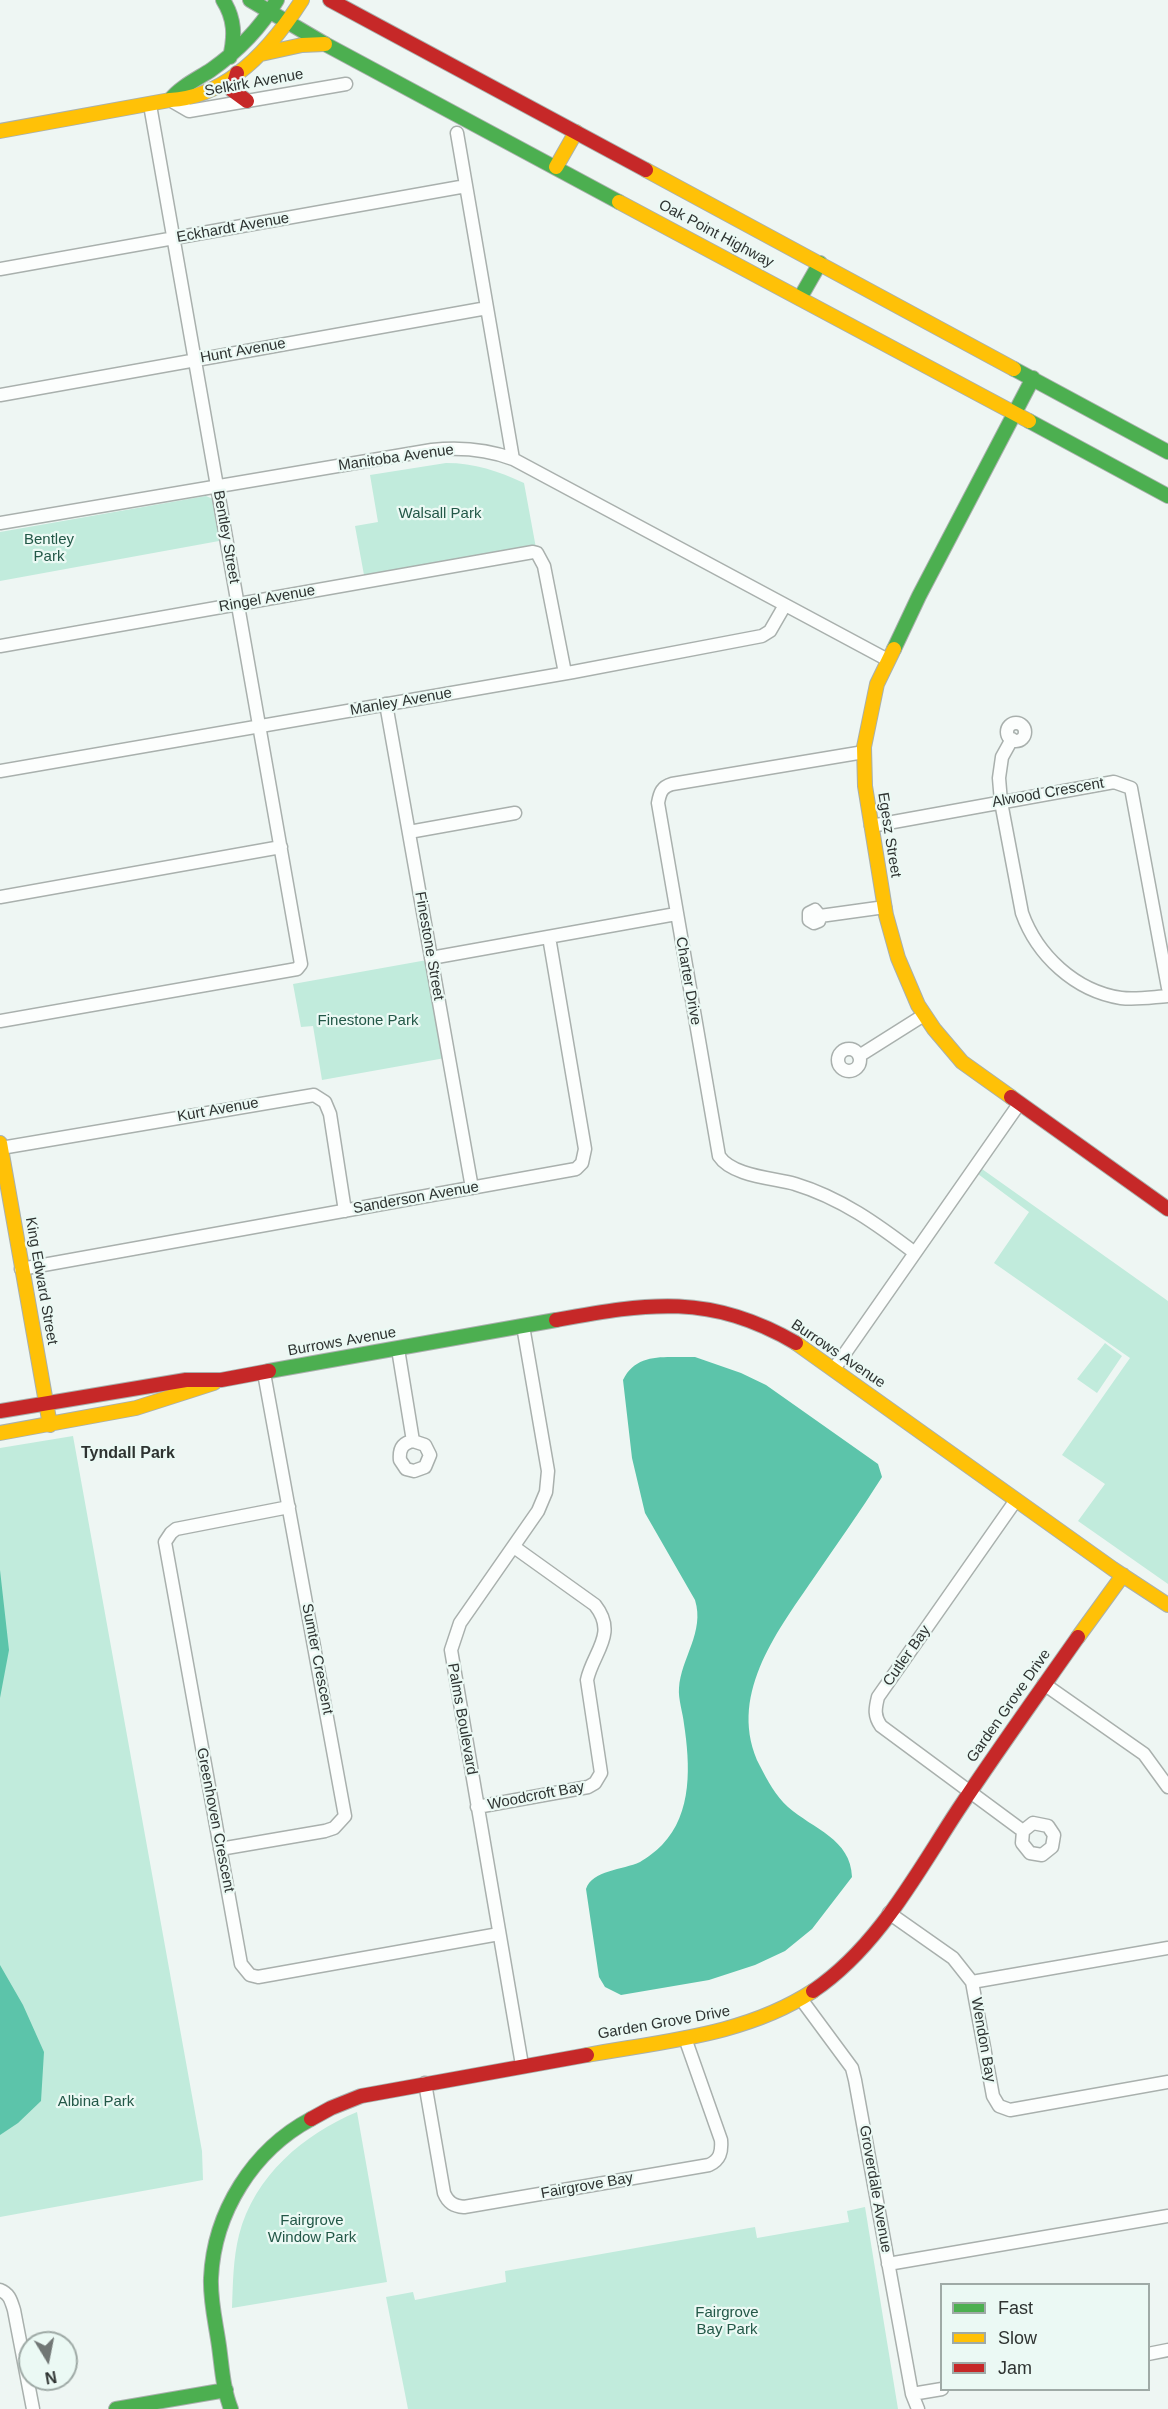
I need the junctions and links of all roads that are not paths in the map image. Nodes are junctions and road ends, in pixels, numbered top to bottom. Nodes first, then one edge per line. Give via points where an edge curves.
1 (223, 0) edge
2 (250, 0) edge
3 (302, 0) edge
4 (330, 0) edge
5 (275, 5) edge
6 (290, 22) junction
7 (325, 44) junction
8 (261, 54) junction
9 (230, 57) junction
10 (237, 73) junction
11 (346, 84) dead end
12 (170, 100) junction
13 (247, 101) junction
14 (150, 105) junction
15 (0, 131) edge
16 (576, 132) junction
17 (457, 133) dead end
18 (555, 167) junction
19 (466, 186) junction
20 (174, 238) junction
21 (820, 263) junction
22 (0, 269) edge
23 (800, 298) junction
24 (487, 308) junction
25 (195, 360) junction
26 (1033, 378) junction
27 (0, 395) edge
28 (1014, 413) junction
29 (1168, 452) edge
30 (513, 459) junction
31 (217, 486) junction
32 (1168, 496) edge
33 (0, 523) edge
34 (238, 604) junction
35 (785, 605) junction
36 (0, 646) edge
37 (888, 660) junction
38 (565, 673) junction
39 (386, 704) junction
40 (260, 726) junction
41 (1012, 739) dead end
42 (864, 752) junction
43 (0, 771) edge
44 (1001, 802) junction
45 (515, 813) dead end
46 (871, 826) junction
47 (409, 832) junction
48 (281, 847) junction
49 (0, 897) edge
50 (885, 907) junction
51 (676, 914) junction
52 (820, 916) dead end
53 (549, 937) junction
54 (431, 958) junction
55 (1168, 988) edge
56 (1168, 996) edge
57 (924, 1015) junction
58 (0, 1021) edge
59 (859, 1056) dead end
60 (1019, 1104) junction
61 (0, 1145) edge
62 (472, 1188) junction
63 (1166, 1202) edge
64 (345, 1211) junction
65 (915, 1253) junction
66 (21, 1269) junction
67 (522, 1326) junction
68 (398, 1349) junction
69 (834, 1370) junction
70 (264, 1373) junction
71 (221, 1380) junction
72 (45, 1403) junction
73 (0, 1411) edge
74 (50, 1425) junction
75 (0, 1433) edge
76 (413, 1441) dead end
77 (1016, 1500) junction
78 (288, 1507) junction
79 (513, 1547) junction
80 (1123, 1575) junction
81 (1168, 1605) edge
82 (1044, 1684) junction
83 (1168, 1787) edge
84 (970, 1791) junction
85 (477, 1807) junction
86 (1023, 1830) dead end
87 (220, 1849) junction
88 (889, 1913) junction
89 (499, 1934) junction
90 (1168, 1948) edge
91 (972, 1982) junction
92 (801, 1999) junction
93 (685, 2037) junction
94 (522, 2065) junction
95 (1168, 2082) edge
96 (425, 2083) junction
97 (1168, 2216) edge
98 (888, 2264) junction
99 (0, 2290) edge
100 (1168, 2350) edge
101 (1150, 2354) edge
102 (940, 2389) edge
103 (912, 2394) junction
104 (228, 2402) edge
105 (33, 2409) edge
106 (116, 2409) edge
107 (911, 2409) edge
108 (918, 2409) edge

1 - 9 street via 236,28
2 - 5 street, Oak Point Highway
3 - 6 street, Selkirk Avenue
4 - 16 street, Oak Point Highway
5 - 6 street, Oak Point Highway
5 - 9 street, Selkirk Avenue via 259,29
6 - 7 street, Oak Point Highway
6 - 8 street, Selkirk Avenue
7 - 8 street
7 - 18 street, Oak Point Highway
8 - 10 street, Selkirk Avenue
9 - 12 street, Selkirk Avenue via 176,92
10 - 12 street, Selkirk Avenue via 204,93
10 - 13 street via 232,90
11 - 13 street, Selkirk Avenue
12 - 13 street, Selkirk Avenue via 189,111
12 - 14 street, Selkirk Avenue
14 - 15 street, Selkirk Avenue
14 - 20 street, Bentley Street
16 - 18 street
16 - 21 street, Oak Point Highway
17 - 19 street
18 - 23 street, Oak Point Highway
19 - 20 street, Eckhardt Avenue
19 - 24 street
20 - 22 street, Eckhardt Avenue
20 - 25 street, Bentley Street
21 - 23 street
21 - 26 street, Oak Point Highway
23 - 28 street, Oak Point Highway
24 - 25 street, Hunt Avenue
24 - 30 street
25 - 27 street, Hunt Avenue
25 - 31 street, Bentley Street
26 - 28 street, Egesz Street
26 - 29 street, Oak Point Highway
28 - 32 street, Oak Point Highway
28 - 37 street, Egesz Street
30 - 31 street, Manitoba Avenue via 484,450 450,448
30 - 35 street, Manitoba Avenue
31 - 33 street, Manitoba Avenue
31 - 34 street, Bentley Street
34 - 36 street, Ringel Avenue
34 - 38 street, Ringel Avenue via 533,552 544,566
34 - 40 street, Bentley Street
35 - 37 street, Manitoba Avenue
35 - 38 street, Manley Avenue via 770,632 762,636
37 - 42 street, Egesz Street via 877,684
38 - 39 street, Manley Avenue
39 - 40 street, Manley Avenue
39 - 47 street, Finestone Street
40 - 43 street, Manley Avenue
40 - 48 street, Bentley Street
41 - 44 street via 999,766
42 - 46 street, Egesz Street
42 - 51 street, Charter Drive via 665,786 658,803
44 - 46 street, Alwood Crescent
44 - 55 street, Alwood Crescent via 1114,782 1131,788
44 - 56 street via 1022,913 1047,957 1095,990 1121,998
45 - 47 street
46 - 50 street, Egesz Street
47 - 54 street, Finestone Street
48 - 49 street
48 - 58 street, Bentley Street via 301,964 297,969
50 - 52 street
50 - 57 street, Egesz Street via 898,958
51 - 53 street
51 - 65 street, Charter Drive via 719,1156 731,1168 823,1194 872,1220
53 - 54 street
53 - 62 street, Sanderson Avenue via 585,1156 569,1172
54 - 62 street, Finestone Street
57 - 59 street
57 - 60 street, Egesz Street via 962,1062
60 - 63 street, Egesz Street
60 - 65 street
61 - 64 street, Kurt Avenue via 314,1095 325,1102 330,1114
61 - 66 street, King Edward Street
62 - 64 street, Sanderson Avenue
64 - 66 street, Sanderson Avenue
65 - 69 street
66 - 72 street, King Edward Street
67 - 68 street, Burrows Avenue
67 - 69 street, Burrows Avenue via 644,1305 708,1309 783,1335
67 - 79 street, Palms Boulevard via 548,1471 546,1492 538,1510
68 - 70 street, Burrows Avenue
68 - 76 street
69 - 77 street, Burrows Avenue
70 - 71 street, Burrows Avenue
70 - 78 street, Sumter Crescent
71 - 72 street, Burrows Avenue via 186,1380
71 - 74 street, Burrows Avenue via 189,1394
72 - 73 street, Burrows Avenue
72 - 74 street, King Edward Street
74 - 75 street, Burrows Avenue
77 - 80 street, Burrows Avenue
77 - 84 street, Cutler Bay via 876,1705 876,1719 881,1726
78 - 87 street, Greenhoven Crescent via 176,1529 165,1542
78 - 87 street, Sumter Crescent via 345,1816 334,1828 324,1831
79 - 85 street, Palms Boulevard via 460,1623 451,1650
79 - 85 street, Woodcroft Bay via 600,1611 605,1635 587,1680 601,1773 588,1787
80 - 81 street, Burrows Avenue
80 - 82 street, Garden Grove Drive
82 - 83 street via 1144,1754
82 - 84 street, Garden Grove Drive
84 - 86 street, Cutler Bay
84 - 88 street, Garden Grove Drive
85 - 89 street, Palms Boulevard
87 - 89 street, Greenhoven Crescent via 241,1964 250,1976
88 - 91 street, Wendon Bay via 953,1958
88 - 92 street, Garden Grove Drive via 847,1963
89 - 94 street, Palms Boulevard
90 - 91 street
91 - 95 street, Wendon Bay via 993,2096 1004,2109
92 - 93 street, Garden Grove Drive via 758,2020
92 - 98 street, Groverdale Avenue via 852,2068
93 - 94 street, Garden Grove Drive
93 - 96 street, Fairgrove Bay via 721,2140 722,2152 709,2165 456,2206 444,2193
94 - 96 street, Garden Grove Drive
96 - 104 street, Garden Grove Drive via 361,2096 323,2111 278,2139 247,2175 220,2229 211,2279
97 - 98 street
98 - 103 street, Groverdale Avenue
99 - 105 street via 6,2293 14,2310
100 - 101 street
102 - 103 street
103 - 107 street, Groverdale Avenue
103 - 108 street, Groverdale Avenue
104 - 106 street

